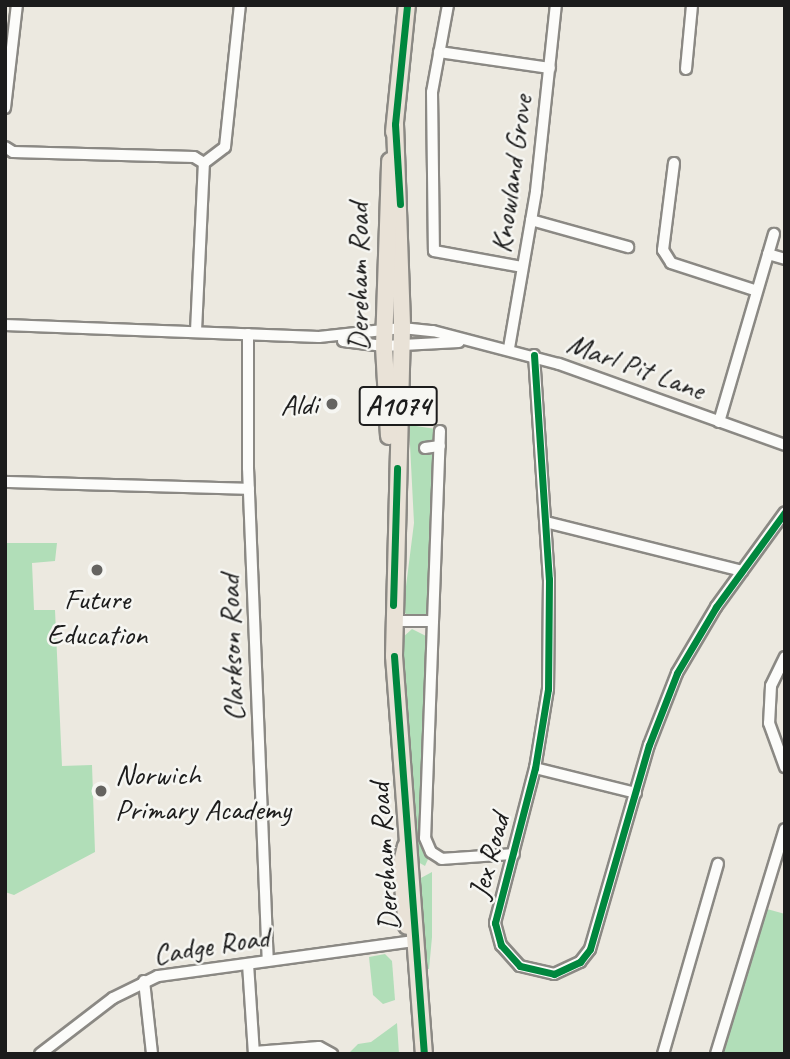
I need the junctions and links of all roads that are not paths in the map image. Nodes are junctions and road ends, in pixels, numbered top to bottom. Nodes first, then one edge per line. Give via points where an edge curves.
1 (17, 5) edge
2 (240, 5) edge
3 (407, 5) edge
4 (448, 5) edge
5 (556, 5) edge
6 (692, 5) edge
7 (439, 52) junction
8 (550, 68) junction
9 (686, 69) dead end
10 (5, 108) edge
11 (395, 124) junction
12 (5, 147) edge
13 (204, 163) junction
14 (674, 163) dead end
15 (531, 220) junction
16 (774, 234) dead end
17 (628, 247) dead end
18 (768, 254) junction
19 (785, 259) edge
20 (523, 267) junction
21 (757, 291) junction
22 (5, 325) edge
23 (196, 331) junction
24 (248, 334) junction
25 (402, 336) junction
26 (384, 338) junction
27 (509, 348) junction
28 (534, 355) junction
29 (719, 422) junction
30 (440, 431) dead end
31 (785, 445) edge
32 (440, 446) junction
33 (425, 448) dead end
34 (5, 482) edge
35 (249, 489) junction
36 (785, 513) edge
37 (395, 515) junction
38 (546, 522) junction
39 (742, 571) junction
40 (393, 621) junction
41 (433, 621) junction
42 (785, 657) edge
43 (785, 767) edge
44 (535, 768) junction
45 (636, 793) junction
46 (785, 830) edge
47 (514, 854) junction
48 (442, 859) joint
49 (718, 864) dead end
50 (413, 941) junction
51 (268, 961) junction
52 (248, 964) junction
53 (144, 981) junction
54 (254, 1053) edge
55 (40, 1054) edge
56 (152, 1054) edge
57 (332, 1054) edge
58 (424, 1054) edge
59 (663, 1054) edge
60 (716, 1054) edge

1 - 10 street
2 - 13 street via 225,147
3 - 11 highway, Dereham Road / A1074
4 - 7 street
5 - 8 street, Knowland Grove
6 - 9 street
7 - 8 street
7 - 20 street via 432,92 434,251
8 - 15 street, Knowland Grove
11 - 25 highway, Dereham Road / A1074
11 - 26 highway, Dereham Road / A1074 via 386,185
12 - 13 street via 13,152 132,150 194,157
13 - 23 street
14 - 21 street via 663,250 671,263
15 - 17 street
15 - 20 street, Knowland Grove
16 - 18 street
18 - 19 street
18 - 21 street
20 - 27 street, Knowland Grove
21 - 29 street
22 - 23 street, Marl Pit Lane
23 - 24 street, Marl Pit Lane
24 - 26 street, Marl Pit Lane
24 - 35 street, Clarkson Road
25 - 26 street, Marl Pit Lane
25 - 27 street, Marl Pit Lane
25 - 37 highway, Dereham Road / A1074
26 - 37 highway, Dereham Road / A1074
27 - 28 street, Marl Pit Lane
28 - 29 street, Marl Pit Lane
28 - 38 street, Jex Road
29 - 31 street, Marl Pit Lane
30 - 32 street, Dereham Road
32 - 33 street
32 - 41 street, Dereham Road
34 - 35 street
35 - 51 street, Clarkson Road
36 - 39 street, Jex Road
37 - 40 highway, Dereham Road / A1074
38 - 39 street
38 - 44 street, Jex Road via 548,689
39 - 45 street, Jex Road via 677,673
40 - 41 street
40 - 50 highway, Dereham Road / A1074 via 406,846 401,866 404,915
41 - 48 street, Dereham Road via 425,838 431,852
42 - 43 street via 771,686 769,723
44 - 45 street
44 - 47 street, Jex Road
45 - 47 street, Jex Road via 594,941 585,956 564,971 534,973 514,962 501,945 495,923
46 - 60 street
47 - 48 street, Jex Road
49 - 59 street
50 - 51 street, Cadge Road
50 - 58 highway, Dereham Road / A1074
51 - 52 street, Cadge Road
52 - 53 street, Cadge Road
52 - 54 street
53 - 55 street, Cadge Road via 93,1011
53 - 56 street
54 - 57 street via 319,1046

